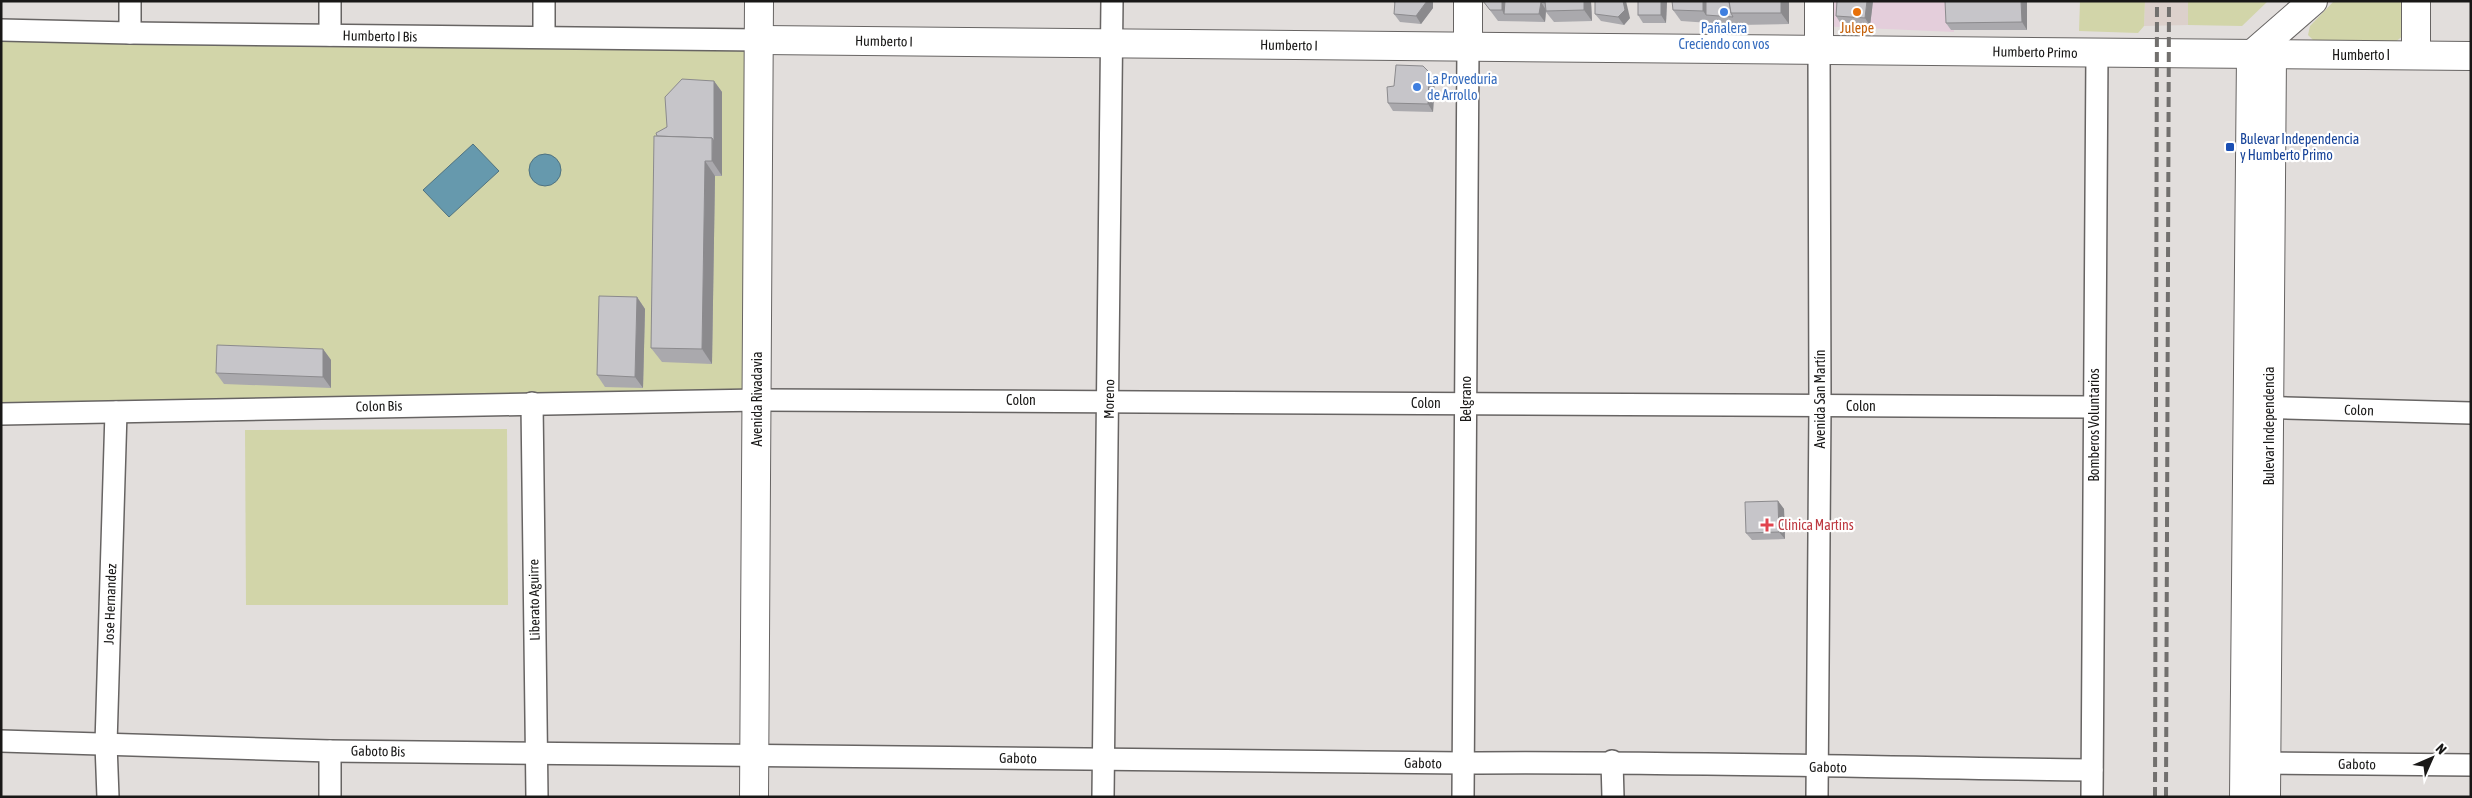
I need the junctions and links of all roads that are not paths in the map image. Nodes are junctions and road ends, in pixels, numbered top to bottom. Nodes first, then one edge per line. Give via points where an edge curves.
1 (130, 1) edge
2 (330, 1) edge
3 (544, 1) edge
4 (759, 1) edge
5 (1112, 1) edge
6 (1468, 1) edge
7 (1819, 1) edge
8 (2416, 1) edge
9 (2304, 10) edge
10 (1, 30) edge
11 (130, 33) junction
12 (330, 35) junction
13 (544, 37) junction
14 (759, 40) junction
15 (1112, 43) junction
16 (1468, 47) junction
17 (1819, 50) junction
18 (2097, 53) junction
19 (2274, 55) junction
20 (2416, 55) junction
21 (2471, 56) edge
22 (758, 400) junction
23 (1109, 400) junction
24 (532, 403) junction
25 (1466, 403) junction
26 (1820, 406) junction
27 (2094, 407) junction
28 (2258, 407) junction
29 (116, 412) junction
30 (2471, 413) edge
31 (1, 414) edge
32 (1, 741) edge
33 (106, 744) junction
34 (330, 751) junction
35 (536, 753) junction
36 (754, 755) junction
37 (1103, 759) junction
38 (1612, 761) junction
39 (1463, 763) junction
40 (2255, 763) junction
41 (2471, 765) edge
42 (1818, 767) junction
43 (2092, 770) junction
44 (108, 797) edge
45 (330, 797) edge
46 (537, 797) edge
47 (754, 797) edge
48 (1103, 797) edge
49 (1463, 797) edge
50 (1612, 797) edge
51 (1818, 797) edge
52 (2092, 797) edge
53 (2244, 797) edge
54 (2266, 797) edge

1 - 11 street
2 - 12 street
3 - 13 street
4 - 14 main road, Avenida Rivadavia
5 - 15 street, Moreno
6 - 16 main road, Belgrano
7 - 17 main road, Avenida San Martín
8 - 20 main road
9 - 19 main road
9 - 19 main road, Bulevar Independencia via 2295,44
10 - 11 street, Humberto I Bis
11 - 12 street, Humberto I Bis
12 - 13 street, Humberto I Bis
13 - 14 street, Humberto I Bis
14 - 15 main road, Humberto I
14 - 22 main road, Avenida Rivadavia
15 - 16 main road, Humberto I
15 - 23 street, Moreno
16 - 17 main road, Humberto I
16 - 25 street, Belgrano
17 - 18 main road, Humberto Primo
17 - 26 street, Avenida San Martín
18 - 19 main road, Humberto Primo
18 - 27 street, Bomberos Voluntarios
19 - 20 main road, Humberto I
19 - 28 main road, Bulevar Independencia
20 - 21 main road, Humberto I
22 - 23 street, Colon
22 - 24 street, Colon Bis
22 - 36 main road, Avenida Rivadavia
23 - 25 street, Colon
23 - 37 street, Moreno
24 - 29 street, Colon Bis
24 - 35 street, Liberato Aguirre
25 - 26 street, Colon
25 - 39 street, Belgrano
26 - 27 street, Colon
26 - 42 street, Avenida San Martín
27 - 43 street, Bomberos Voluntarios
28 - 30 street, Colon
28 - 40 main road, Bulevar Independencia
29 - 31 street, Colon Bis
29 - 33 street, Jose Hernandez
32 - 33 street, Gaboto Bis
33 - 34 street, Gaboto Bis
33 - 44 street, Jose Hernandez
34 - 35 street, Gaboto Bis
34 - 45 street
35 - 36 street, Gaboto Bis
35 - 46 street, Liberato Aguirre
36 - 37 street, Gaboto
36 - 47 main road, Avenida Rivadavia
37 - 39 street, Gaboto
37 - 48 street, Moreno
38 - 39 street, Gaboto
38 - 42 street, Gaboto
38 - 50 street
39 - 49 street, Belgrano
40 - 41 street, Gaboto
40 - 53 main road, Bulevar Independencia
40 - 54 main road, Bulevar Independencia
42 - 43 street, Gaboto
42 - 51 street, Avenida San Martín
43 - 52 street, Bomberos Voluntarios

